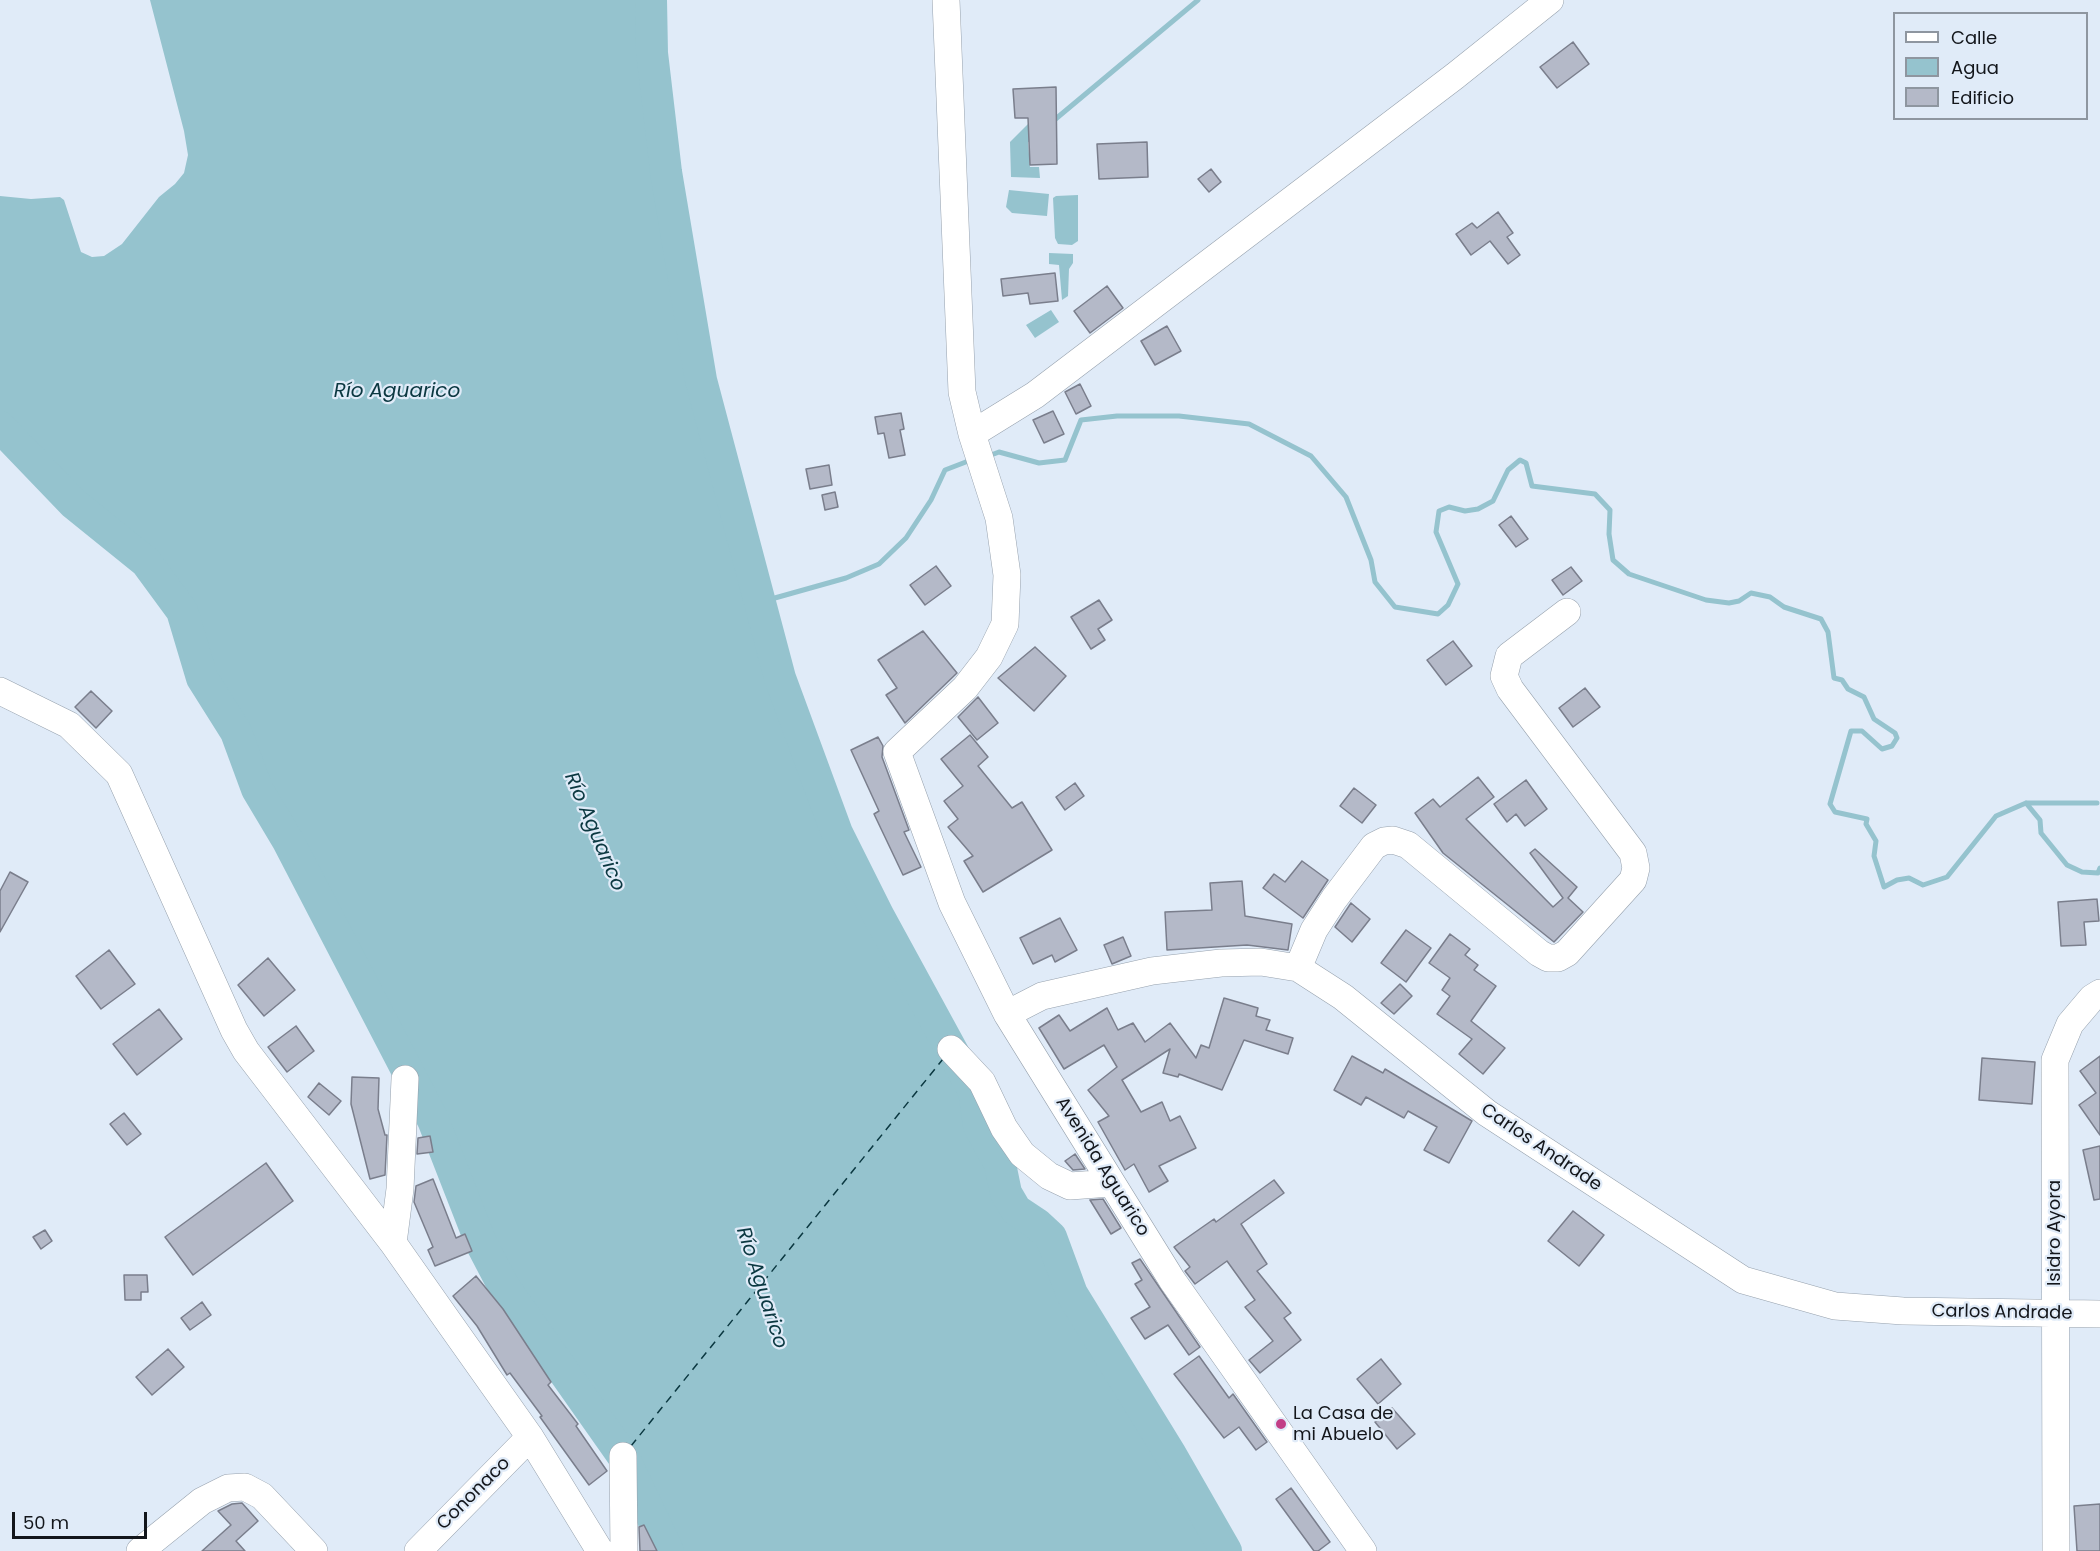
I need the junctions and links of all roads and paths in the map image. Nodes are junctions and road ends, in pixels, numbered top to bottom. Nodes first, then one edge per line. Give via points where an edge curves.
1 (946, 0) edge
2 (1551, 0) edge
3 (972, 434) junction
4 (1567, 612) dead end
5 (0, 691) edge
6 (1298, 968) junction
7 (2100, 993) edge
8 (1007, 1014) junction
9 (951, 1049) dead end
10 (405, 1079) dead end
11 (1111, 1183) junction
12 (393, 1243) junction
13 (2100, 1314) edge
14 (2055, 1315) junction
15 (530, 1437) junction
16 (623, 1456) dead end
17 (140, 1551) edge
18 (314, 1551) edge
19 (418, 1551) edge
20 (600, 1551) edge
21 (624, 1551) edge
22 (1363, 1551) edge
23 (2056, 1551) edge

1 - 3 street via 962,392
2 - 3 street via 1035,395
3 - 8 street, Avenida Aguarico via 999,518 1007,575 1005,624 989,657 965,688 897,752 952,903
4 - 6 street via 1509,656 1504,676 1633,853 1633,880 1567,953 1548,958 1408,845 1384,841 1370,851 1334,899 1314,930
5 - 12 street via 69,725 119,774 246,1051
6 - 8 street, Carlos Andrade via 1261,962 1152,971 1042,996
6 - 14 street, Carlos Andrade via 1343,997 1487,1113 1743,1280 1835,1306
7 - 14 street, Isidro Ayora via 2070,1024 2055,1060
8 - 11 street, Avenida Aguarico
9 - 11 street via 982,1082 1004,1128 1022,1154 1049,1176 1070,1186
10 - 12 street via 400,1189
11 - 22 street, Avenida Aguarico via 1172,1280
12 - 15 street
13 - 14 street, Carlos Andrade
14 - 23 street, Isidro Ayora
15 - 19 street, Cononaco
15 - 20 street
16 - 21 street
17 - 18 street via 202,1501 228,1488 245,1487 262,1496

